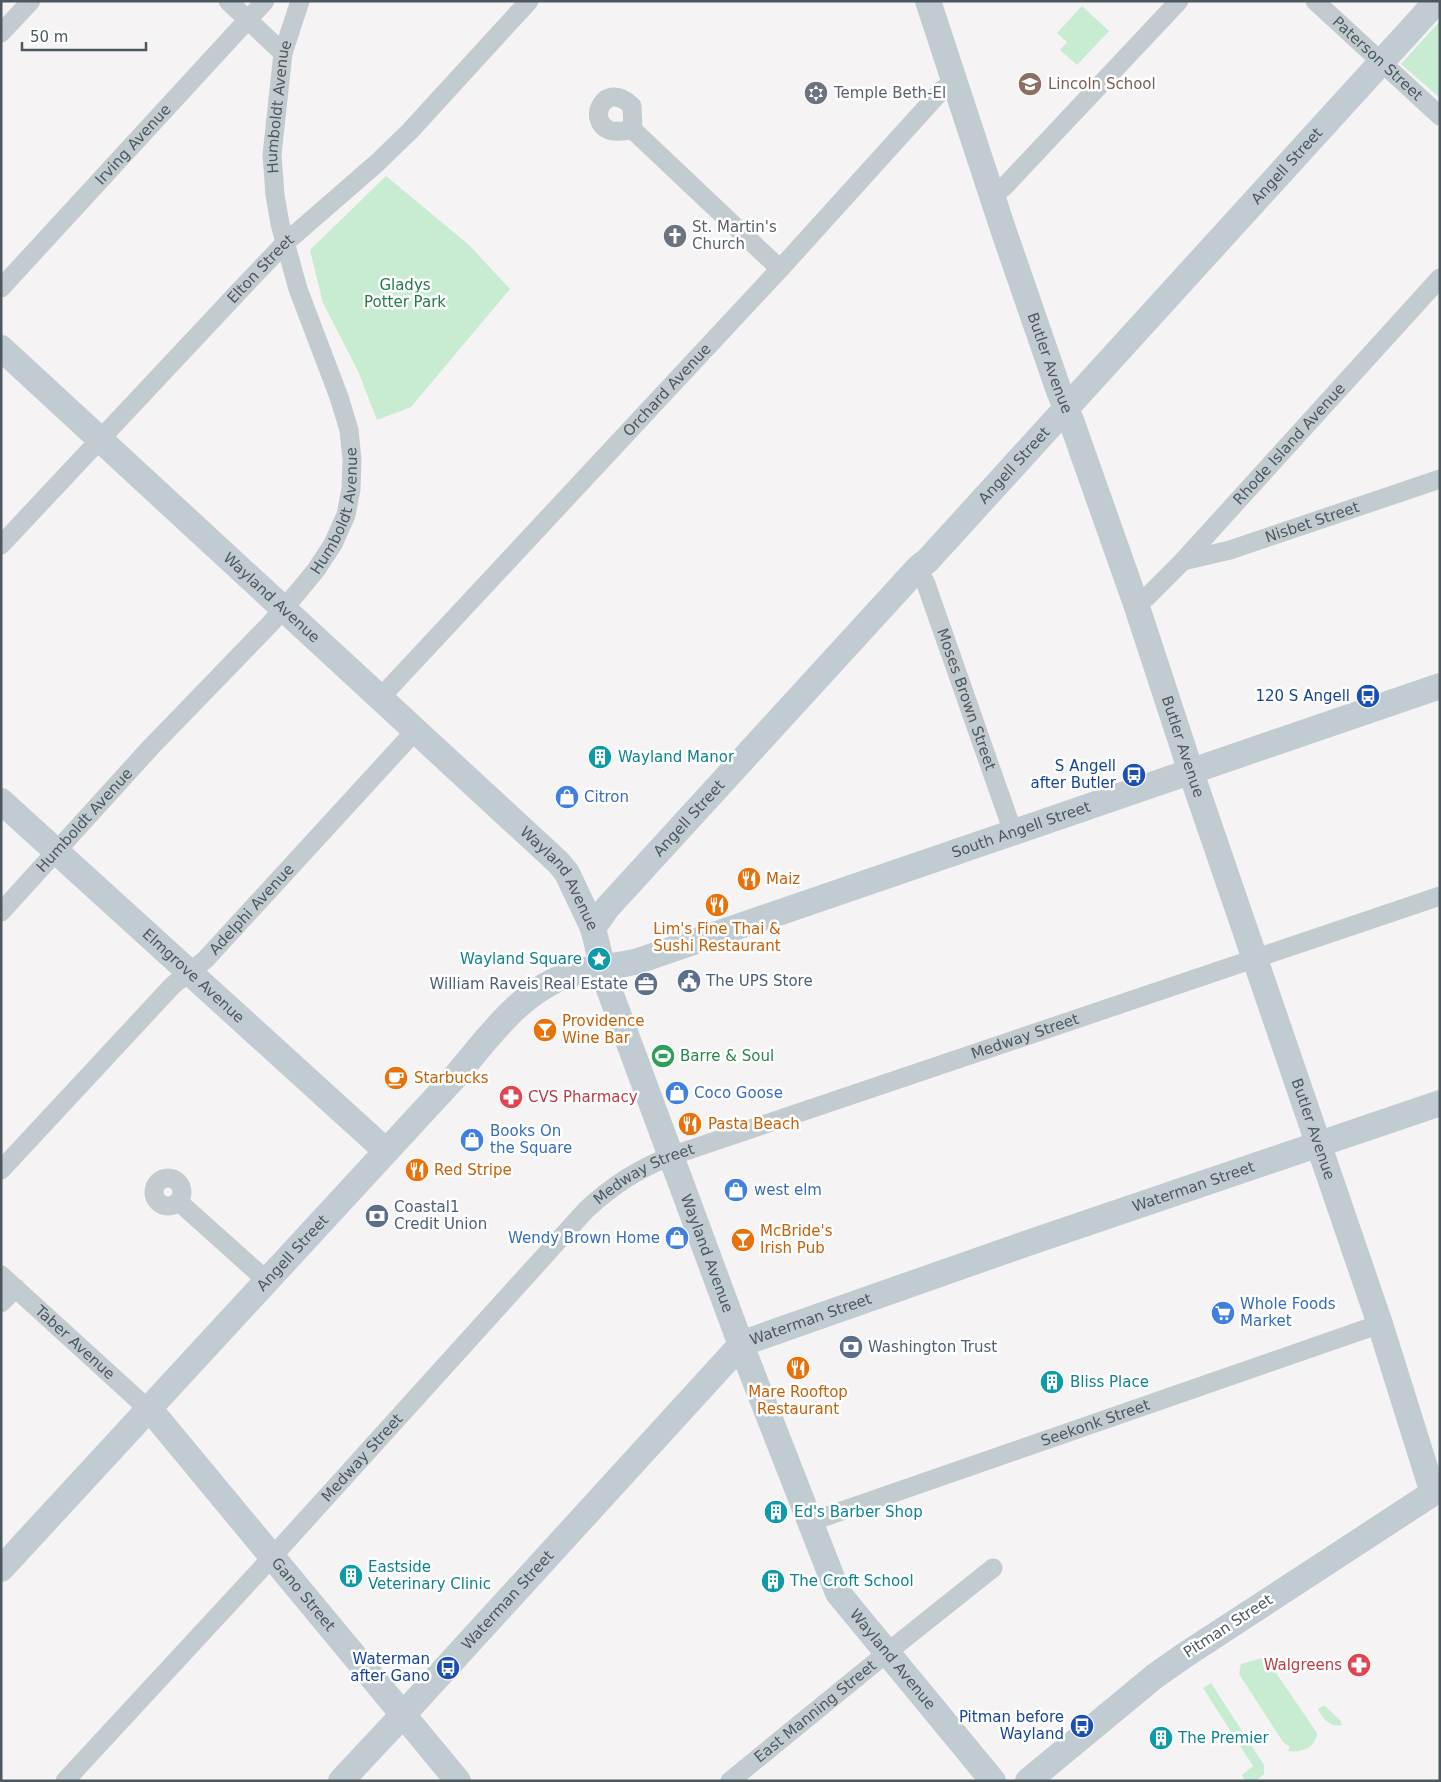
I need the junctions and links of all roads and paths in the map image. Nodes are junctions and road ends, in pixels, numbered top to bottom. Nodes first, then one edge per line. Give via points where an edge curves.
1 (31, 1) edge
2 (228, 1) edge
3 (265, 1) edge
4 (300, 1) edge
5 (529, 1) edge
6 (928, 1) edge
7 (1179, 1) edge
8 (1315, 1) edge
9 (1436, 1) edge
10 (248, 20) junction
11 (1, 33) edge
12 (284, 53) junction
13 (1381, 62) junction
14 (954, 82) junction
15 (1440, 116) edge
16 (633, 130) dead end
17 (992, 195) junction
18 (285, 243) junction
19 (780, 269) junction
20 (1440, 278) edge
21 (1, 288) edge
22 (1, 348) edge
23 (1066, 408) junction
24 (101, 439) junction
25 (1440, 479) edge
26 (1, 545) edge
27 (1183, 561) junction
28 (918, 568) junction
29 (1136, 604) junction
30 (284, 607) junction
31 (1440, 686) edge
32 (380, 698) junction
33 (416, 730) junction
34 (1191, 771) junction
35 (1, 801) edge
36 (1013, 832) junction
37 (57, 852) junction
38 (1440, 896) edge
39 (1, 912) edge
40 (593, 928) junction
41 (1255, 958) junction
42 (602, 967) junction
43 (189, 973) junction
44 (1440, 1103) edge
45 (1319, 1143) junction
46 (386, 1150) junction
47 (671, 1156) junction
48 (1, 1170) edge
49 (179, 1202) dead end
50 (1, 1275) edge
51 (266, 1280) junction
52 (16, 1288) junction
53 (1, 1303) edge
54 (1380, 1324) junction
55 (741, 1345) junction
56 (148, 1409) junction
57 (1436, 1491) edge
58 (810, 1522) junction
59 (273, 1556) junction
60 (993, 1568) dead end
61 (1, 1569) edge
62 (887, 1653) junction
63 (403, 1714) junction
64 (65, 1781) edge
65 (341, 1781) edge
66 (458, 1781) edge
67 (730, 1781) edge
68 (993, 1781) edge
69 (1028, 1781) edge

1 - 11 street
2 - 10 street
3 - 10 street, Irving Avenue
4 - 12 street, Humboldt Avenue
5 - 18 street, Elton Street via 410,131
6 - 14 street, Butler Avenue
7 - 17 street via 1004,187
8 - 13 street, Paterson Street
9 - 13 street, Angell Street
10 - 12 street
10 - 21 street, Irving Avenue
12 - 18 street, Humboldt Avenue via 272,155 275,194
13 - 15 street, Paterson Street
13 - 23 street, Angell Street
14 - 17 street, Butler Avenue
14 - 19 street, Orchard Avenue via 942,90
16 - 19 street
17 - 23 street, Butler Avenue
18 - 24 street, Elton Street
18 - 30 street, Humboldt Avenue via 298,289 339,397 348,430 352,470 346,515 333,544 316,570
19 - 32 street, Orchard Avenue
20 - 27 street, Rhode Island Avenue
22 - 24 street, Wayland Avenue
23 - 28 street, Angell Street
23 - 29 street, Butler Avenue
24 - 26 street, Elton Street
24 - 30 street, Wayland Avenue
25 - 27 street, Nisbet Street via 1230,550
27 - 29 street, Rhode Island Avenue
28 - 36 street, Moses Brown Street
28 - 40 street, Angell Street
29 - 34 street, Butler Avenue
30 - 32 street, Wayland Avenue
30 - 37 street, Humboldt Avenue
31 - 34 street, South Angell Street
32 - 33 street, Wayland Avenue
33 - 40 street, Wayland Avenue via 559,863
33 - 43 street, Adelphi Avenue via 205,960
34 - 36 street, South Angell Street
34 - 41 street, Butler Avenue
35 - 37 street, Elmgrove Avenue
36 - 42 street, South Angell Street via 638,961
37 - 39 street, Humboldt Avenue
37 - 43 street, Elmgrove Avenue
38 - 41 street, Medway Street
40 - 42 street, Wayland Avenue
41 - 45 street, Butler Avenue
41 - 47 street, Medway Street
42 - 46 street, Angell Street via 562,976 524,999
42 - 47 street, Wayland Avenue
43 - 46 street, Elmgrove Avenue
43 - 48 street, Adelphi Avenue via 173,985
44 - 45 street, Waterman Street
45 - 54 street, Butler Avenue
45 - 55 street, Waterman Street via 756,1337
46 - 51 street, Angell Street
47 - 55 street, Wayland Avenue
47 - 59 street, Medway Street via 633,1173 607,1190 586,1210
49 - 51 street
50 - 52 street, Taber Avenue
51 - 56 street, Angell Street
52 - 53 street
52 - 56 street, Taber Avenue
54 - 57 street, Butler Avenue
54 - 58 street, Seekonk Street
55 - 58 street, Wayland Avenue
55 - 63 street, Waterman Street
56 - 59 street, Gano Street
56 - 61 street, Angell Street
57 - 69 street, Pitman Street via 1155,1676
58 - 62 street, Wayland Avenue via 840,1596
59 - 63 street, Gano Street
59 - 64 street, Medway Street
60 - 62 street, East Manning Street
62 - 67 street, East Manning Street
62 - 68 street, Wayland Avenue
63 - 65 street, Waterman Street
63 - 66 street, Gano Street

